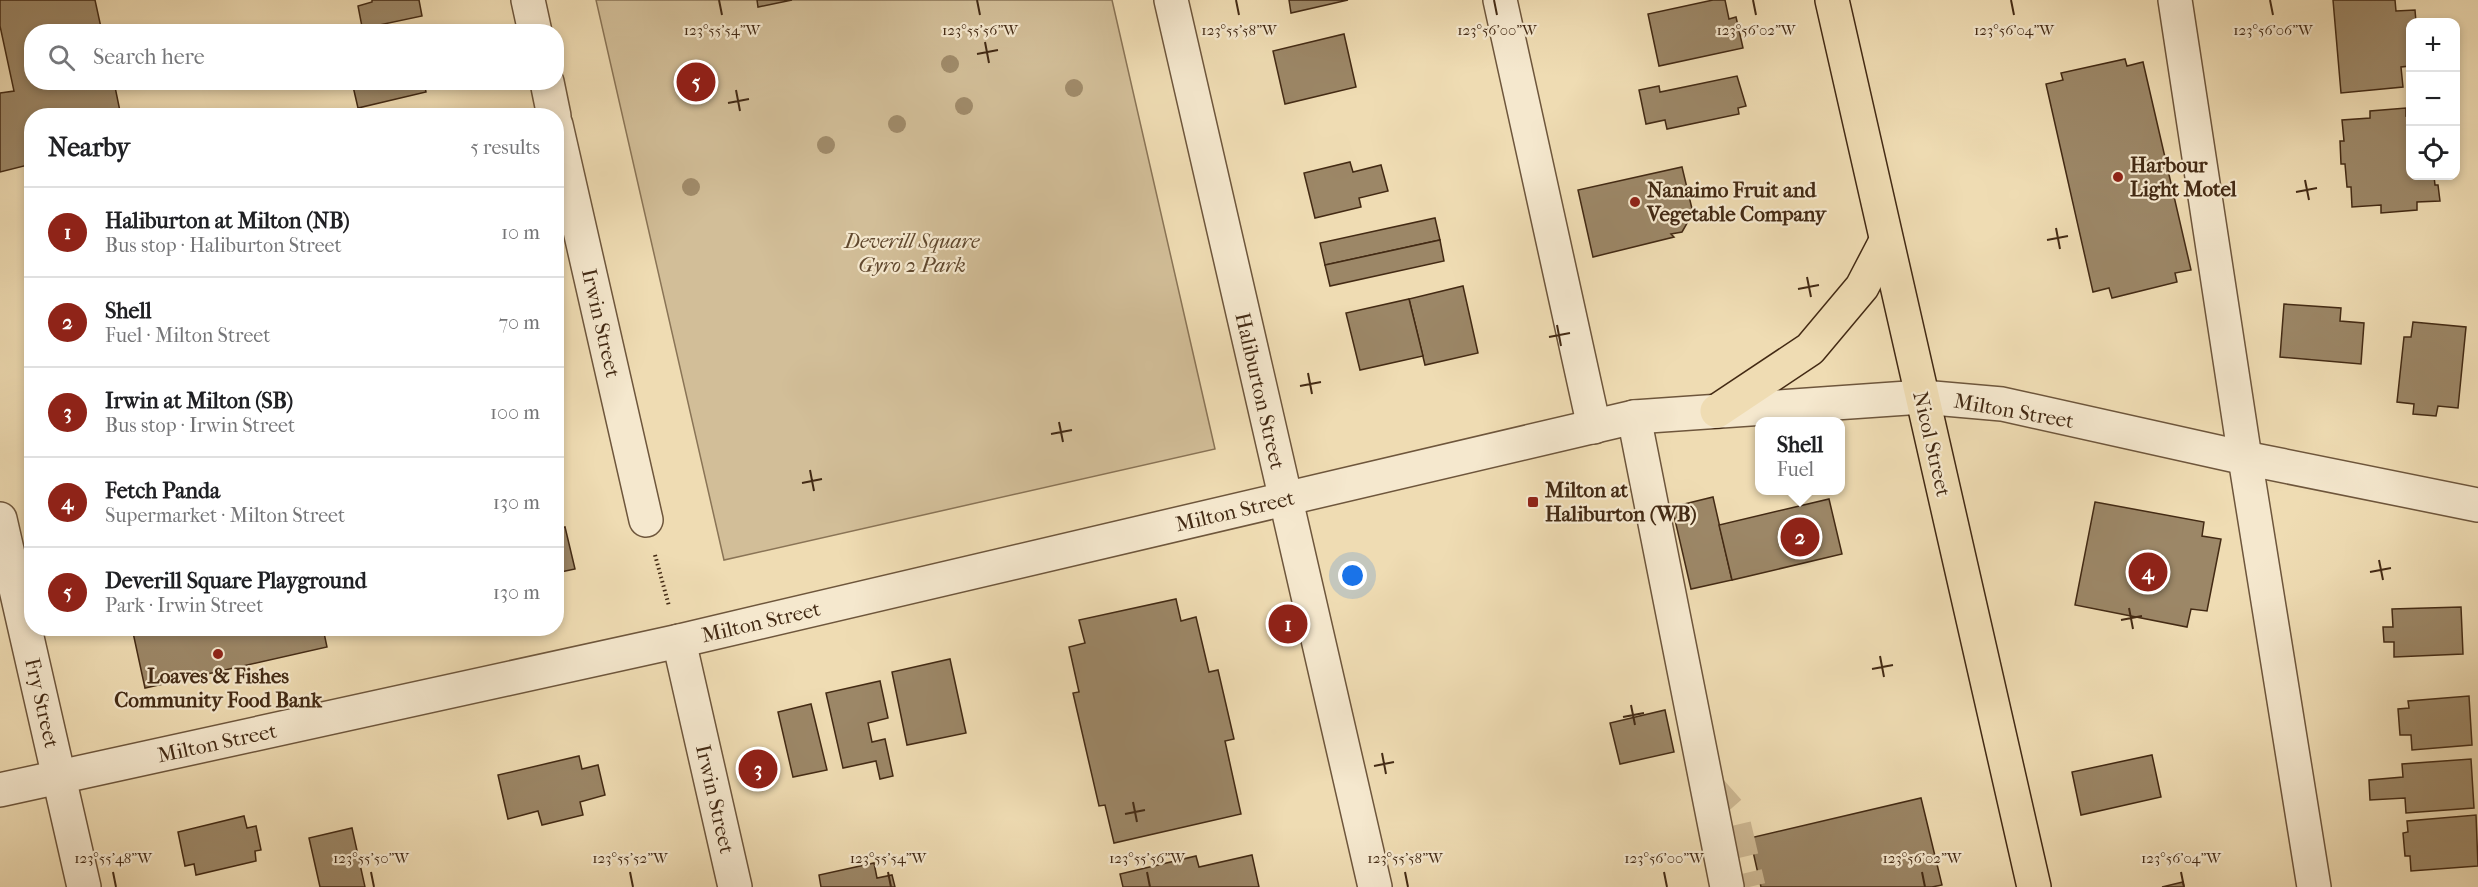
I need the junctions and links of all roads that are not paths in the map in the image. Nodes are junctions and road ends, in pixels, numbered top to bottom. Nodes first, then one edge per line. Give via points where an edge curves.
1 (528, 0) edge
2 (1171, 0) edge
3 (1500, 0) edge
4 (1832, 0) edge
5 (2175, 0) edge
6 (533, 24) edge
7 (549, 90) edge
8 (552, 108) edge
9 (564, 160) edge
10 (1886, 241) junction
11 (1922, 397) junction
12 (1717, 411) junction
13 (1634, 417) junction
14 (1594, 427) junction
15 (2245, 458) junction
16 (1285, 500) junction
17 (2478, 505) edge
18 (0, 519) edge
19 (646, 520) road end
20 (24, 624) edge
21 (27, 636) edge
22 (679, 641) junction
23 (59, 778) junction
24 (0, 790) edge
25 (84, 887) edge
26 (735, 887) edge
27 (1375, 887) edge
28 (1727, 887) edge
29 (2032, 887) edge
30 (2314, 887) edge

1 - 6 street
2 - 16 street, Haliburton Street
3 - 14 street
4 - 10 highway, Nicol Street
5 - 15 street
7 - 8 street
9 - 19 street, Irwin Street
10 - 11 highway, Nicol Street
10 - 12 highway via 1862,287 1810,349
11 - 12 street, Milton Street
11 - 15 street, Milton Street via 2002,404
11 - 29 highway, Nicol Street
12 - 13 street, Milton Street
13 - 14 street, Milton Street
13 - 28 street
14 - 16 street, Milton Street
15 - 17 street, Milton Street
15 - 30 street
16 - 22 street, Milton Street
16 - 27 street, Haliburton Street
18 - 20 street, Fry Street
21 - 23 street, Fry Street
22 - 23 street, Milton Street
22 - 26 street, Irwin Street
23 - 24 street, Milton Street
23 - 25 street, Fry Street

